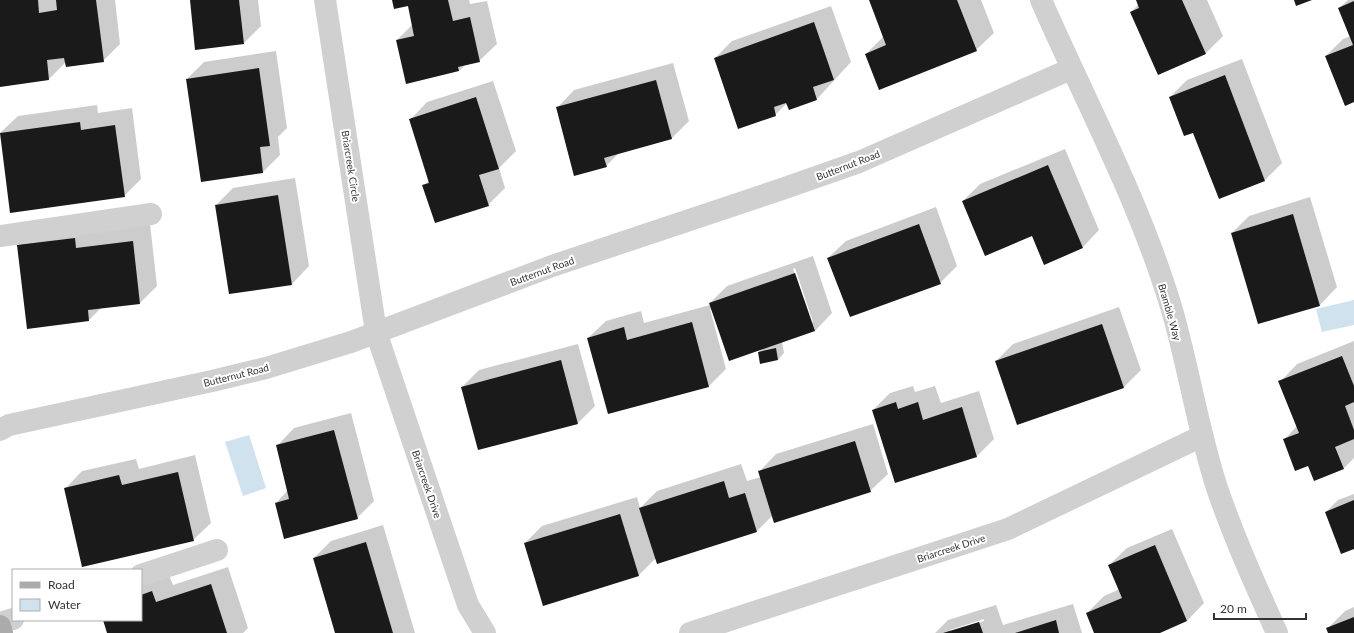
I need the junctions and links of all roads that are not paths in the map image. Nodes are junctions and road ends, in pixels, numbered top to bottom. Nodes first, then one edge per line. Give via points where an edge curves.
1 (325, 0) edge
2 (1041, 0) edge
3 (1071, 69) junction
4 (151, 214) dead end
5 (0, 236) edge
6 (376, 332) junction
7 (0, 430) edge
8 (1202, 436) junction
9 (217, 550) dead end
10 (142, 575) edge
11 (12, 619) edge
12 (0, 623) edge
13 (0, 626) edge
14 (2, 633) edge
15 (485, 633) edge
16 (690, 633) edge
17 (1278, 633) edge

1 - 6 street, Briarcreek Circle
2 - 3 street, Bramble Way
3 - 6 street, Butternut Road via 859,162 552,266
3 - 8 street, Bramble Way via 1135,208 1172,310
4 - 5 street
6 - 7 street, Butternut Road via 266,368 9,425
6 - 15 street, Briarcreek Drive via 468,605
8 - 16 street, Briarcreek Drive via 1008,529
8 - 17 street, Bramble Way via 1218,489 1252,576
9 - 10 street
11 - 12 street
13 - 14 main road

